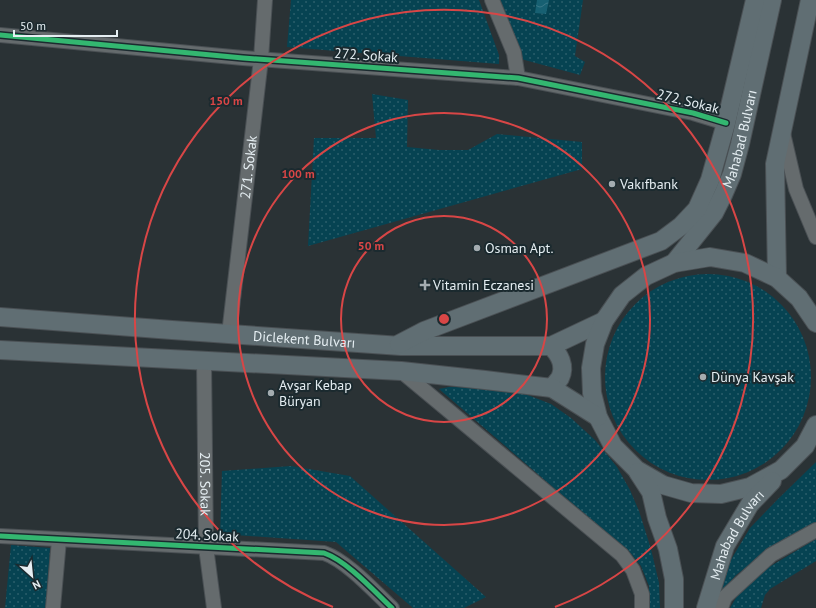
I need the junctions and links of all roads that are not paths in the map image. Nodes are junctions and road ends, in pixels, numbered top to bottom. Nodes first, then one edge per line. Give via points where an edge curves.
1 (265, 0) edge
2 (492, 0) edge
3 (755, 0) edge
4 (772, 0) edge
5 (810, 0) edge
6 (810, 20) edge
7 (0, 34) edge
8 (261, 59) junction
9 (518, 78) junction
10 (726, 123) junction
11 (782, 129) junction
12 (816, 237) edge
13 (674, 263) junction
14 (777, 278) junction
15 (0, 317) edge
16 (604, 321) junction
17 (816, 323) edge
18 (229, 334) junction
19 (398, 345) junction
20 (551, 346) junction
21 (0, 350) edge
22 (204, 360) junction
23 (401, 371) junction
24 (552, 388) junction
25 (598, 417) junction
26 (816, 425) edge
27 (810, 443) edge
28 (637, 470) junction
29 (781, 470) junction
30 (816, 530) edge
31 (0, 536) edge
32 (60, 540) junction
33 (206, 547) junction
34 (53, 608) edge
35 (214, 608) edge
36 (392, 608) edge
37 (642, 608) edge
38 (674, 608) edge
39 (706, 608) edge
40 (721, 608) edge

1 - 8 street, 271. Sokak
2 - 9 street via 514,52
3 - 10 main road
4 - 13 main road, Mahabad Bulvarı via 732,174 714,213
5 - 6 main road
6 - 11 main road
7 - 8 street, 272. Sokak
8 - 9 street, 272. Sokak
8 - 18 street, 271. Sokak
9 - 10 street, 272. Sokak via 693,113
10 - 19 main road via 710,180 697,209 682,226 661,241 424,331
11 - 12 street via 796,189
11 - 14 main road via 775,164
13 - 14 main road via 717,258 745,263
13 - 16 main road via 646,276 634,285 622,295
14 - 17 main road via 799,298
15 - 18 main road, Diclekent Bulvarı
16 - 20 main road, Diclekent Bulvarı
16 - 25 main road via 595,344 591,368 592,393
18 - 19 main road, Diclekent Bulvarı
19 - 20 main road, Diclekent Bulvarı
20 - 24 main road via 560,358 562,366 560,378
21 - 22 main road, Diclekent Bulvarı
22 - 23 main road, Diclekent Bulvarı
22 - 33 street, 205. Sokak
23 - 24 main road, Diclekent Bulvarı
23 - 37 street via 622,555 633,570 642,594
24 - 25 main road, Diclekent Bulvarı
25 - 28 main road via 613,446
26 - 27 main road
27 - 29 main road
28 - 29 main road via 663,485 691,493 721,494 750,487
28 - 38 main road via 651,492 668,549 674,579
29 - 39 main road, Mahabad Bulvarı via 750,504 725,546
30 - 40 street via 771,555 725,597
31 - 32 street, 204. Sokak
32 - 33 street, 204. Sokak
32 - 34 street
33 - 35 street, 205. Sokak
33 - 36 street, 204. Sokak via 289,550 334,556

